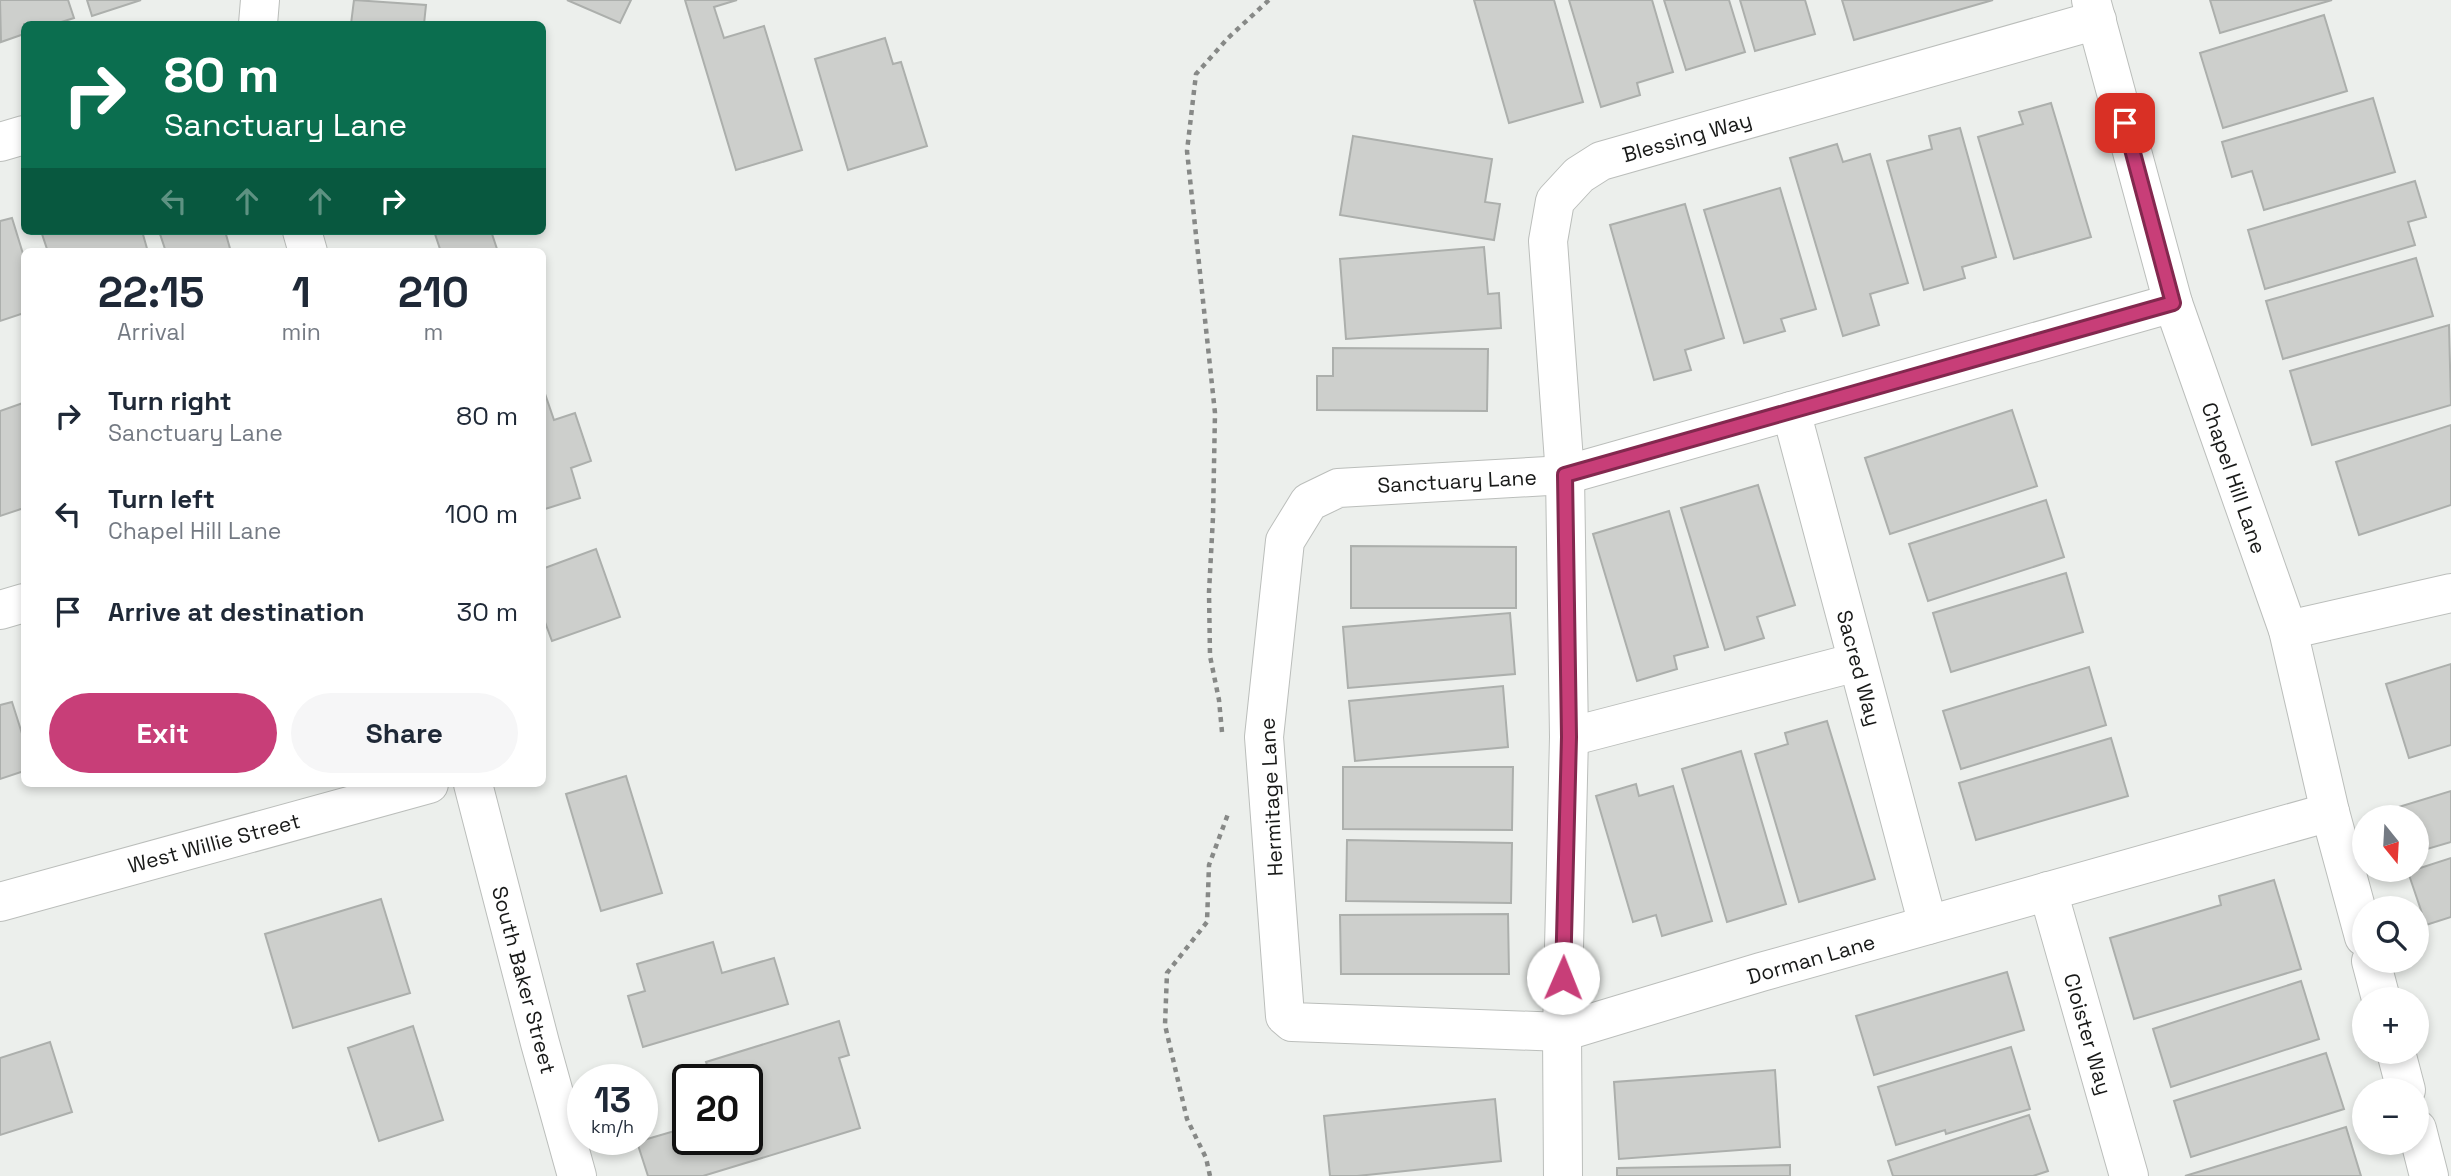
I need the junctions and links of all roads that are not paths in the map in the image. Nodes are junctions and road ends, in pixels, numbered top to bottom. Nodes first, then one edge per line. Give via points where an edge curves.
1 (260, 0) edge
2 (2094, 10) edge
3 (258, 21) edge
4 (21, 136) edge
5 (0, 142) edge
6 (2173, 303) junction
7 (1791, 411) junction
8 (1565, 475) junction
9 (1309, 502) joint
10 (2451, 593) edge
11 (21, 604) edge
12 (0, 610) edge
13 (2288, 629) junction
14 (1857, 662) junction
15 (1569, 737) junction
16 (418, 787) edge
17 (474, 787) edge
18 (2330, 812) junction
19 (2048, 891) junction
20 (2353, 896) edge
21 (0, 902) edge
22 (1928, 925) junction
23 (1285, 1016) joint
24 (1562, 1032) junction
25 (2424, 1155) edge
26 (577, 1176) edge
27 (1563, 1176) edge
28 (2129, 1176) edge
29 (2430, 1176) edge

1 - 3 street
2 - 6 street, Chapel Hill Lane
2 - 8 street, Blessing Way via 1601,161 1579,175 1555,201 1548,241
4 - 5 street
6 - 7 street, Sanctuary Lane
6 - 13 street, Chapel Hill Lane
7 - 8 street, Sanctuary Lane
7 - 14 street, Sacred Way
8 - 9 street, Sanctuary Lane via 1338,488
8 - 15 street, Blessing Way
9 - 23 street, Hermitage Lane via 1285,541 1264,737
10 - 13 street
11 - 12 street
13 - 18 street, Chapel Hill Lane
14 - 15 street
14 - 22 street, Sacred Way
15 - 24 street, Blessing Way
16 - 21 street, West Willie Street
17 - 26 street, South Baker Street
18 - 19 street, Dorman Lane
18 - 20 street, Chapel Hill Lane
19 - 22 street, Dorman Lane
19 - 28 street, Cloister Way
22 - 24 street, Dorman Lane
23 - 24 street, Dorman Lane via 1292,1022
24 - 27 street, Blessing Way
25 - 29 street

